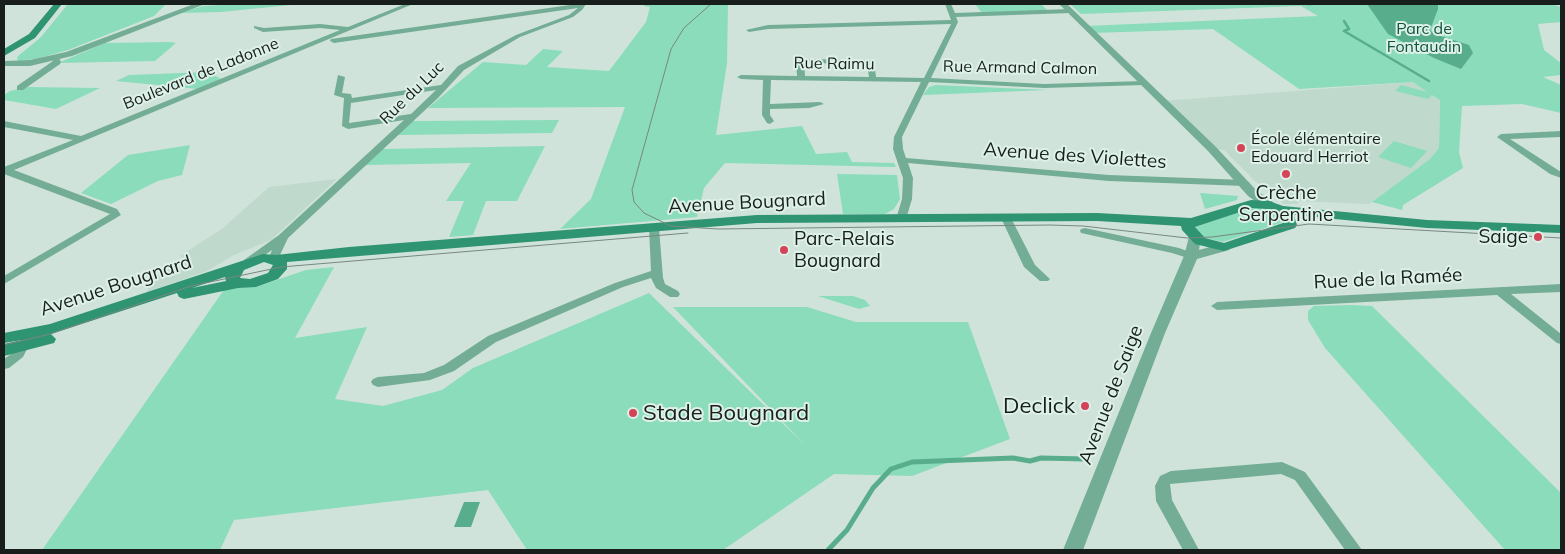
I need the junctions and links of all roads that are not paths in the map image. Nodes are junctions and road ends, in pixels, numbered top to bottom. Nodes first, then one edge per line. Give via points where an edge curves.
1 (58, 4) edge
2 (200, 4) edge
3 (410, 4) edge
4 (582, 4) edge
5 (948, 4) edge
6 (955, 4) edge
7 (1067, 8) edge
8 (954, 18) junction
9 (350, 29) junction
10 (749, 30) dead end
11 (341, 33) junction
12 (250, 35) dead end
13 (364, 36) junction
14 (316, 43) junction
15 (4, 53) edge
16 (55, 58) junction
17 (4, 62) edge
18 (341, 77) dead end
19 (740, 77) dead end
20 (767, 77) junction
21 (801, 78) junction
22 (873, 79) junction
23 (926, 80) junction
24 (1144, 83) junction
25 (442, 87) junction
26 (20, 88) dead end
27 (348, 101) junction
28 (820, 104) dead end
29 (766, 106) junction
30 (413, 116) junction
31 (770, 121) dead end
32 (4, 124) edge
33 (1561, 134) edge
34 (83, 139) junction
35 (902, 160) junction
36 (5, 171) edge
37 (1561, 175) edge
38 (1249, 193) junction
39 (1280, 212) junction
40 (1006, 218) junction
41 (901, 219) junction
42 (654, 228) junction
43 (1191, 229) junction
44 (1561, 229) edge
45 (1085, 231) dead end
46 (283, 237) junction
47 (1224, 247) junction
48 (1191, 256) junction
49 (277, 266) junction
50 (242, 271) junction
51 (656, 273) junction
52 (1044, 278) dead end
53 (4, 281) edge
54 (1561, 288) edge
55 (1501, 292) junction
56 (674, 294) dead end
57 (1217, 306) dead end
58 (4, 338) edge
59 (1561, 340) edge
60 (22, 347) junction
61 (4, 350) edge
62 (4, 365) edge
63 (378, 382) dead end
64 (1073, 550) edge
65 (1191, 550) edge
66 (1354, 550) edge

1 - 15 main road via 32,36
2 - 16 street
3 - 9 street, Boulevard de Ladonne
4 - 13 street
4 - 25 street, Rue du Luc via 571,16 497,46 461,68
5 - 6 street
5 - 8 street
7 - 8 street
7 - 24 street
8 - 10 street
8 - 23 street
9 - 11 street, Boulevard de Ladonne
9 - 12 street via 320,26 259,28
11 - 13 street
11 - 14 street, Boulevard de Ladonne
13 - 14 street
14 - 34 street, Boulevard de Ladonne
16 - 17 street via 30,63
16 - 26 street via 57,62
18 - 27 street via 338,95 348,96
19 - 20 street, Rue Raimu
20 - 21 street, Rue Raimu
20 - 29 street
21 - 22 street, Rue Raimu
21 - 22 street via 800,61 870,62
22 - 23 street, Rue Raimu
23 - 24 street, Rue Armand Calmon via 1044,86
23 - 35 street via 898,137
24 - 38 street
25 - 27 street
25 - 30 street, Rue du Luc
27 - 30 street via 345,124 348,126
28 - 29 street
29 - 31 street via 766,116
30 - 46 street, Rue du Luc
32 - 34 street
33 - 37 street via 1501,137
34 - 36 street, Boulevard de Ladonne
35 - 38 street, Avenue des Violettes
35 - 41 street via 909,188
36 - 53 street via 108,209 116,215
38 - 39 main road
38 - 43 main road
39 - 44 main road via 1427,224
39 - 47 main road via 1290,225 1286,228
40 - 41 main road, Avenue Bougnard
40 - 43 main road, Avenue Bougnard via 1157,220
40 - 52 street via 1030,267
41 - 42 main road, Avenue Bougnard via 757,219
42 - 49 main road, Avenue Bougnard via 363,251
42 - 51 street
43 - 47 main road, Avenue Bougnard via 1210,245
43 - 48 street, Avenue de Saige
45 - 48 street
46 - 49 street via 275,255
46 - 50 street, Rue du Luc
47 - 48 street
48 - 64 street, Avenue de Saige via 1161,324
49 - 50 main road, Avenue Bougnard via 263,258
49 - 50 main road, Avenue Bougnard via 258,282
50 - 58 main road, Avenue Bougnard via 52,329
50 - 60 main road, Avenue Bougnard
51 - 56 street via 660,286
51 - 63 street via 619,285 492,339 449,368 425,377
54 - 55 street, Rue de la Ramée
55 - 57 street, Rue de la Ramée
55 - 59 street
60 - 61 main road, Avenue Bougnard
60 - 62 street via 19,354
65 - 66 street via 1164,501 1164,480 1171,476 1282,468 1300,476

